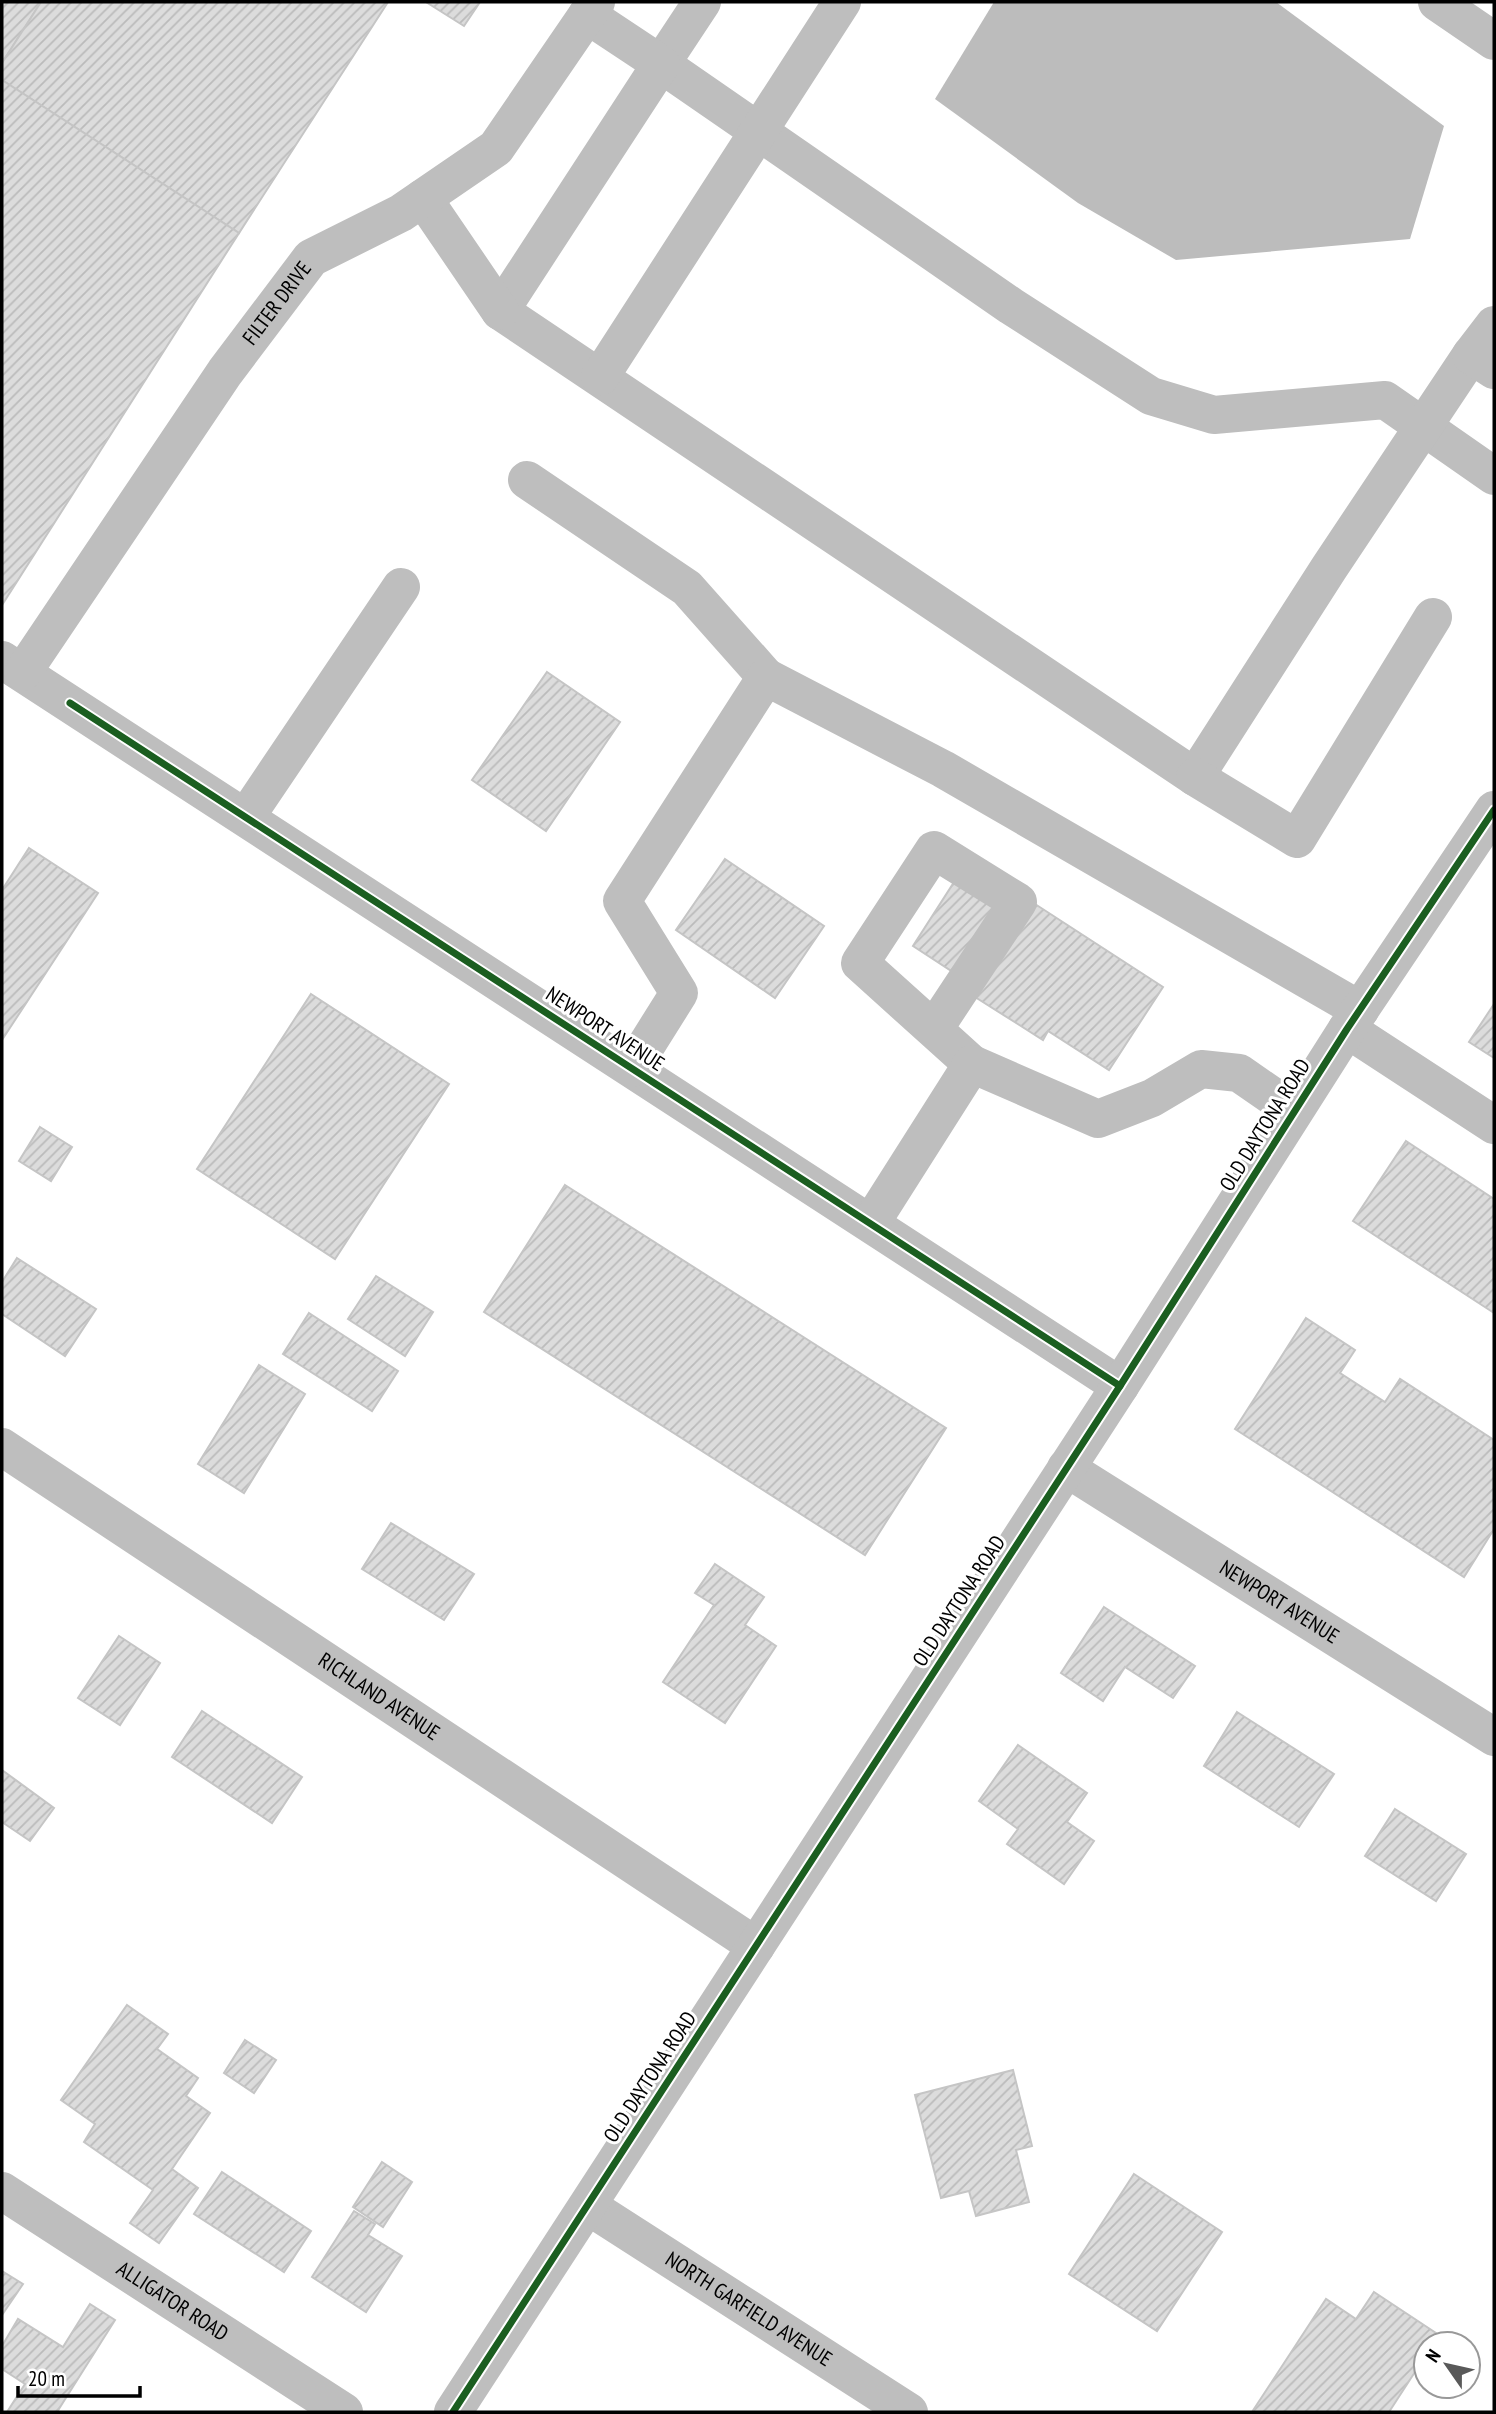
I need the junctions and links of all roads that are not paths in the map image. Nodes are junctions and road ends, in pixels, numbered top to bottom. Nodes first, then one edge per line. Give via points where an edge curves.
1 (702, 2) edge
2 (842, 2) edge
3 (1437, 2) edge
4 (591, 8) edge
5 (1494, 41) edge
6 (661, 64) junction
7 (757, 130) junction
8 (423, 198) junction
9 (500, 311) junction
10 (1494, 325) edge
11 (1483, 363) edge
12 (600, 377) junction
13 (1422, 428) junction
14 (1494, 477) edge
15 (527, 480) dead end
16 (401, 587) dead end
17 (1433, 617) dead end
18 (12, 666) edge
19 (766, 677) junction
20 (1195, 777) junction
21 (1494, 810) edge
22 (246, 817) junction
23 (1483, 852) edge
24 (1353, 1019) junction
25 (933, 1029) junction
26 (972, 1064) junction
27 (632, 1068) junction
28 (1294, 1111) junction
29 (1494, 1125) edge
30 (871, 1223) junction
31 (1120, 1386) junction
32 (2, 1447) edge
33 (1066, 1468) junction
34 (1494, 1737) edge
35 (756, 1946) junction
36 (2, 2190) edge
37 (588, 2206) junction
38 (344, 2412) edge
39 (453, 2412) edge
40 (909, 2412) edge

1 - 6 street
2 - 7 street
3 - 5 street
4 - 6 street
4 - 8 street, FILTER DRIVE via 496,148
6 - 7 street
6 - 9 street
7 - 12 street
7 - 13 street via 1030,319 1151,396 1214,415 1385,400
8 - 9 street
8 - 18 street, FILTER DRIVE via 311,258
9 - 12 street
10 - 11 street
11 - 13 street
12 - 20 street
13 - 14 street
13 - 20 street
15 - 19 street via 687,588
16 - 22 street
17 - 20 street via 1297,839
18 - 22 street, NEWPORT AVENUE
19 - 24 street via 943,769
19 - 27 street via 622,901 679,993
21 - 23 street, OLD DAYTONA ROAD
22 - 27 street, NEWPORT AVENUE
23 - 24 street, OLD DAYTONA ROAD
24 - 28 street, OLD DAYTONA ROAD
24 - 29 street
25 - 25 street via 860,963 934,850 1017,902
25 - 26 street
26 - 28 street via 1098,1119 1152,1098 1201,1069 1239,1073
26 - 30 street
27 - 30 street, NEWPORT AVENUE
28 - 31 street, OLD DAYTONA ROAD
30 - 31 street, NEWPORT AVENUE
31 - 33 street, OLD DAYTONA ROAD
32 - 35 street, RICHLAND AVENUE
33 - 34 street, NEWPORT AVENUE
33 - 35 street, OLD DAYTONA ROAD
35 - 37 street, OLD DAYTONA ROAD
36 - 38 street, ALLIGATOR ROAD
37 - 39 street, OLD DAYTONA ROAD
37 - 40 street, NORTH GARFIELD AVENUE

